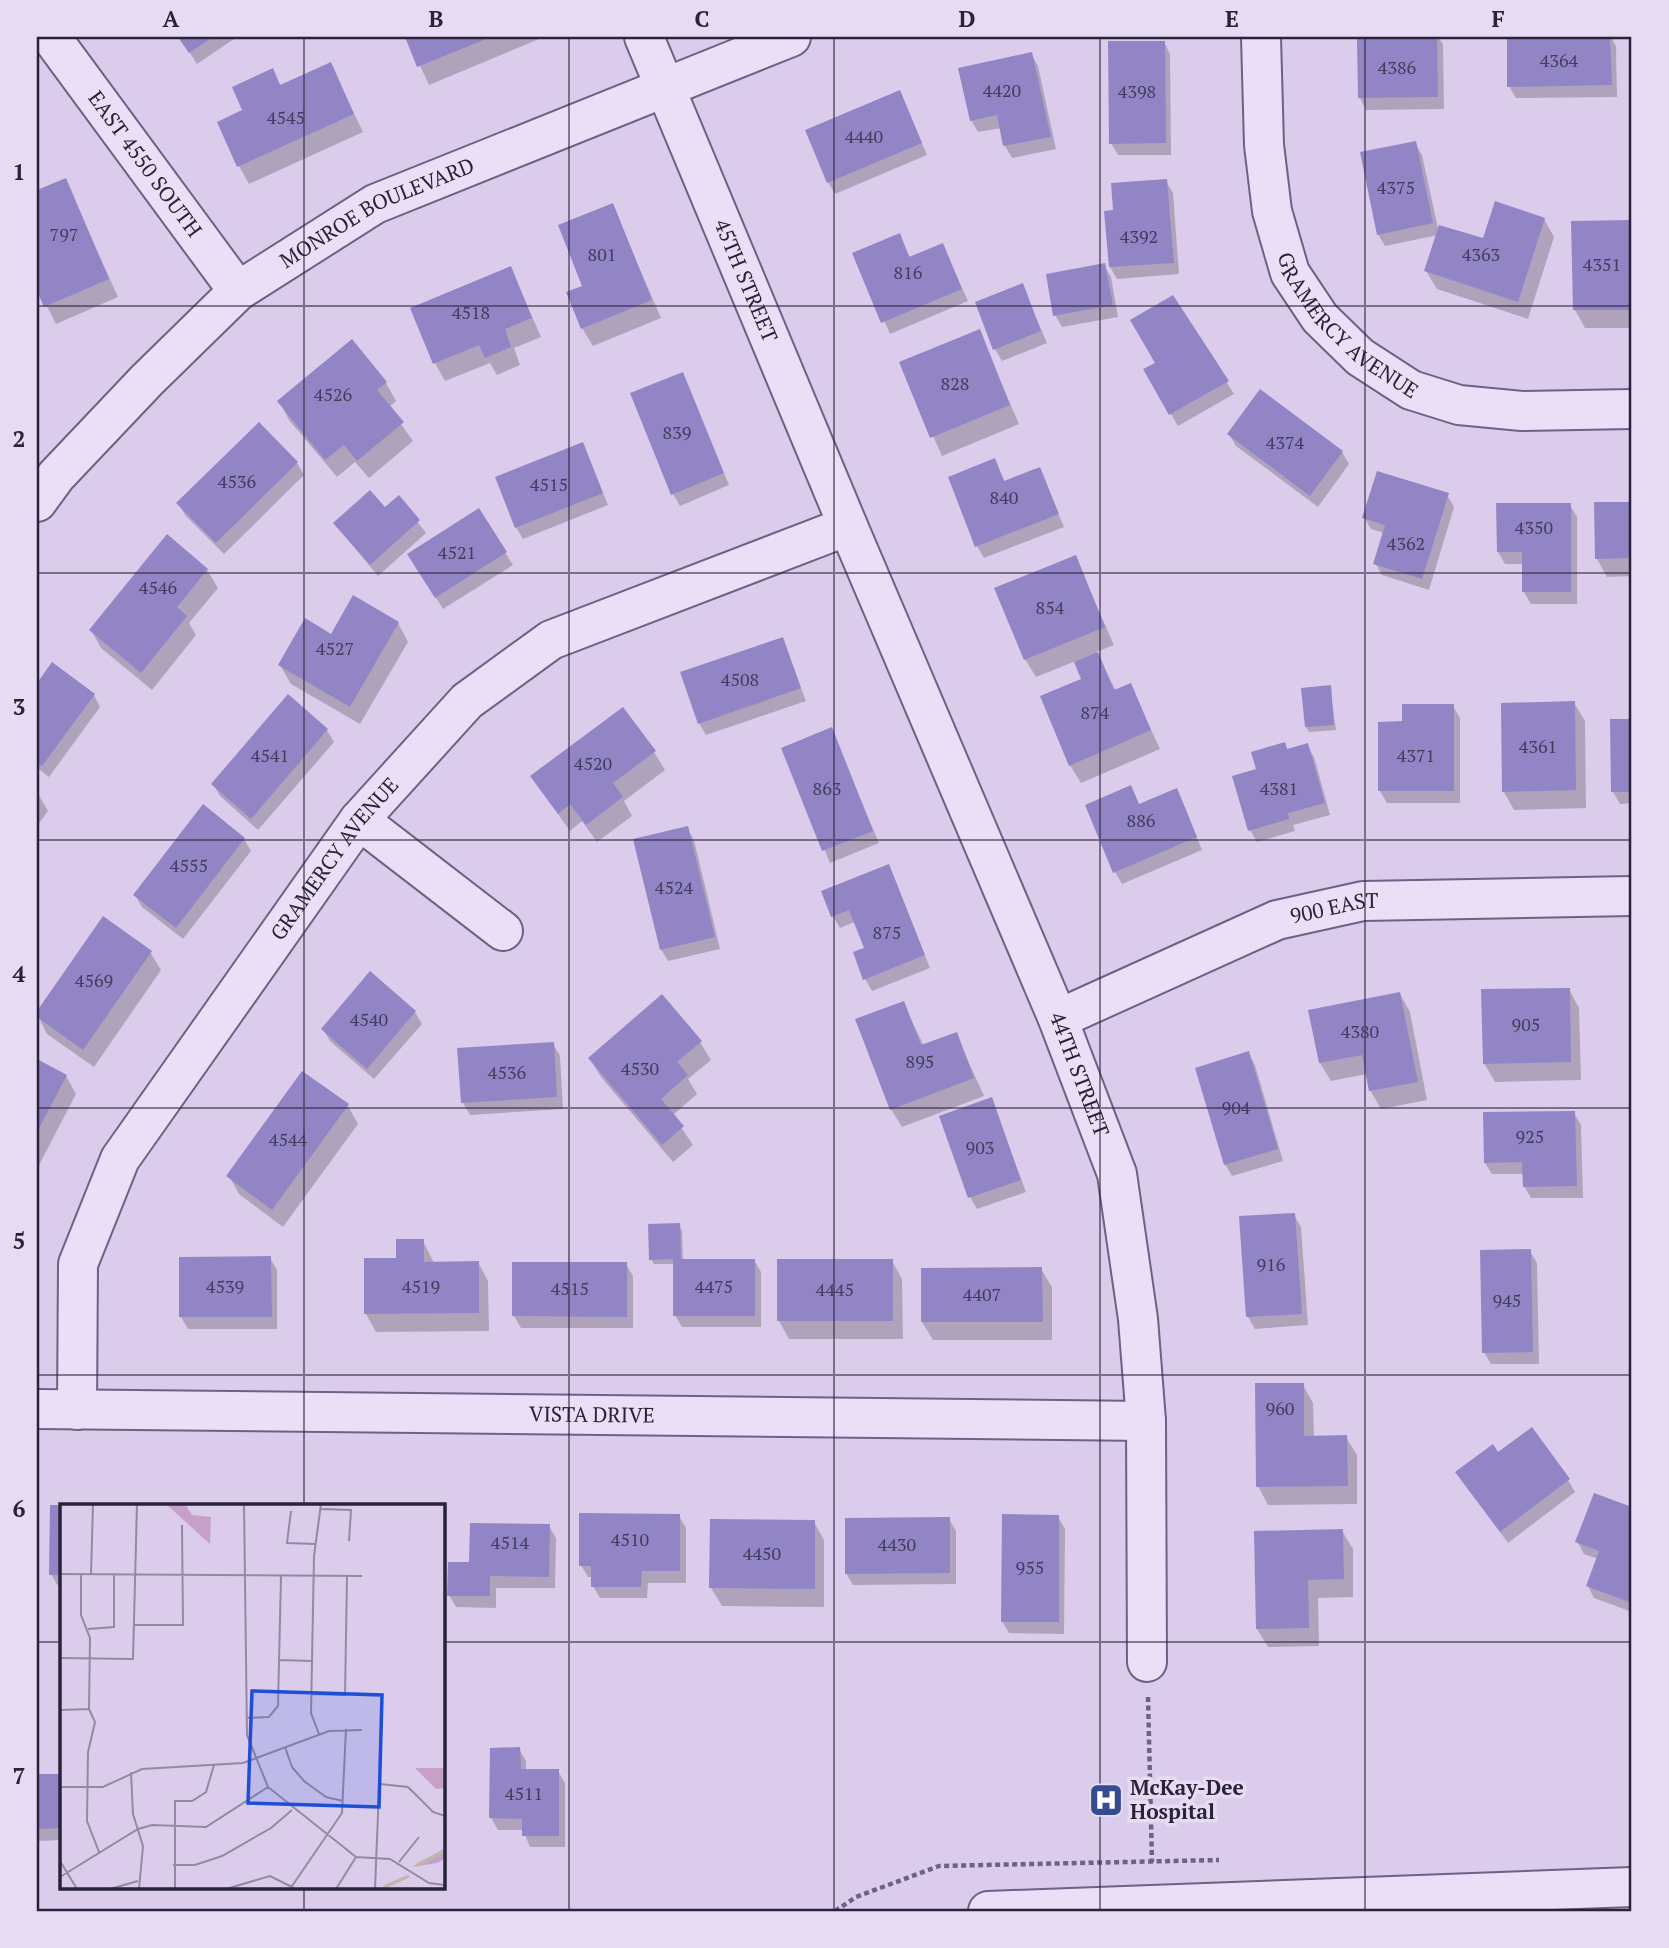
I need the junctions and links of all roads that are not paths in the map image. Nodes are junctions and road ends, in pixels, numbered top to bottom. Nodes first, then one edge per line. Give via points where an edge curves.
1 (51, 37) edge
2 (644, 37) edge
3 (790, 37) edge
4 (1261, 37) edge
5 (664, 88) junction
6 (238, 291) junction
7 (1632, 409) edge
8 (37, 502) edge
9 (848, 526) junction
10 (359, 820) junction
11 (1632, 897) edge
12 (503, 931) dead end
13 (1058, 1019) junction
14 (37, 1409) edge
15 (77, 1410) junction
16 (1146, 1421) junction
17 (1147, 1662) road end
18 (1632, 1887) edge
19 (988, 1911) edge

1 - 6 street, EAST 4550 SOUTH
2 - 5 street, 45TH STREET
3 - 5 street, MONROE BOULEVARD
4 - 7 street, GRAMERCY AVENUE via 1264,145 1272,211 1290,273 1320,318 1360,357 1411,390 1459,405 1522,411
5 - 6 street, MONROE BOULEVARD via 375,204
5 - 9 street, 45TH STREET
6 - 8 street, MONROE BOULEVARD via 120,408
9 - 10 street, GRAMERCY AVENUE via 551,640 467,701
9 - 13 street, 44TH STREET
10 - 12 street
10 - 15 street, GRAMERCY AVENUE via 120,1159 79,1264
11 - 13 street, 900 EAST via 1363,901 1277,920
13 - 16 street, 44TH STREET via 1117,1174 1138,1319
14 - 15 street, VISTA DRIVE
15 - 16 street, VISTA DRIVE
16 - 17 street, 44TH STREET
18 - 19 street

